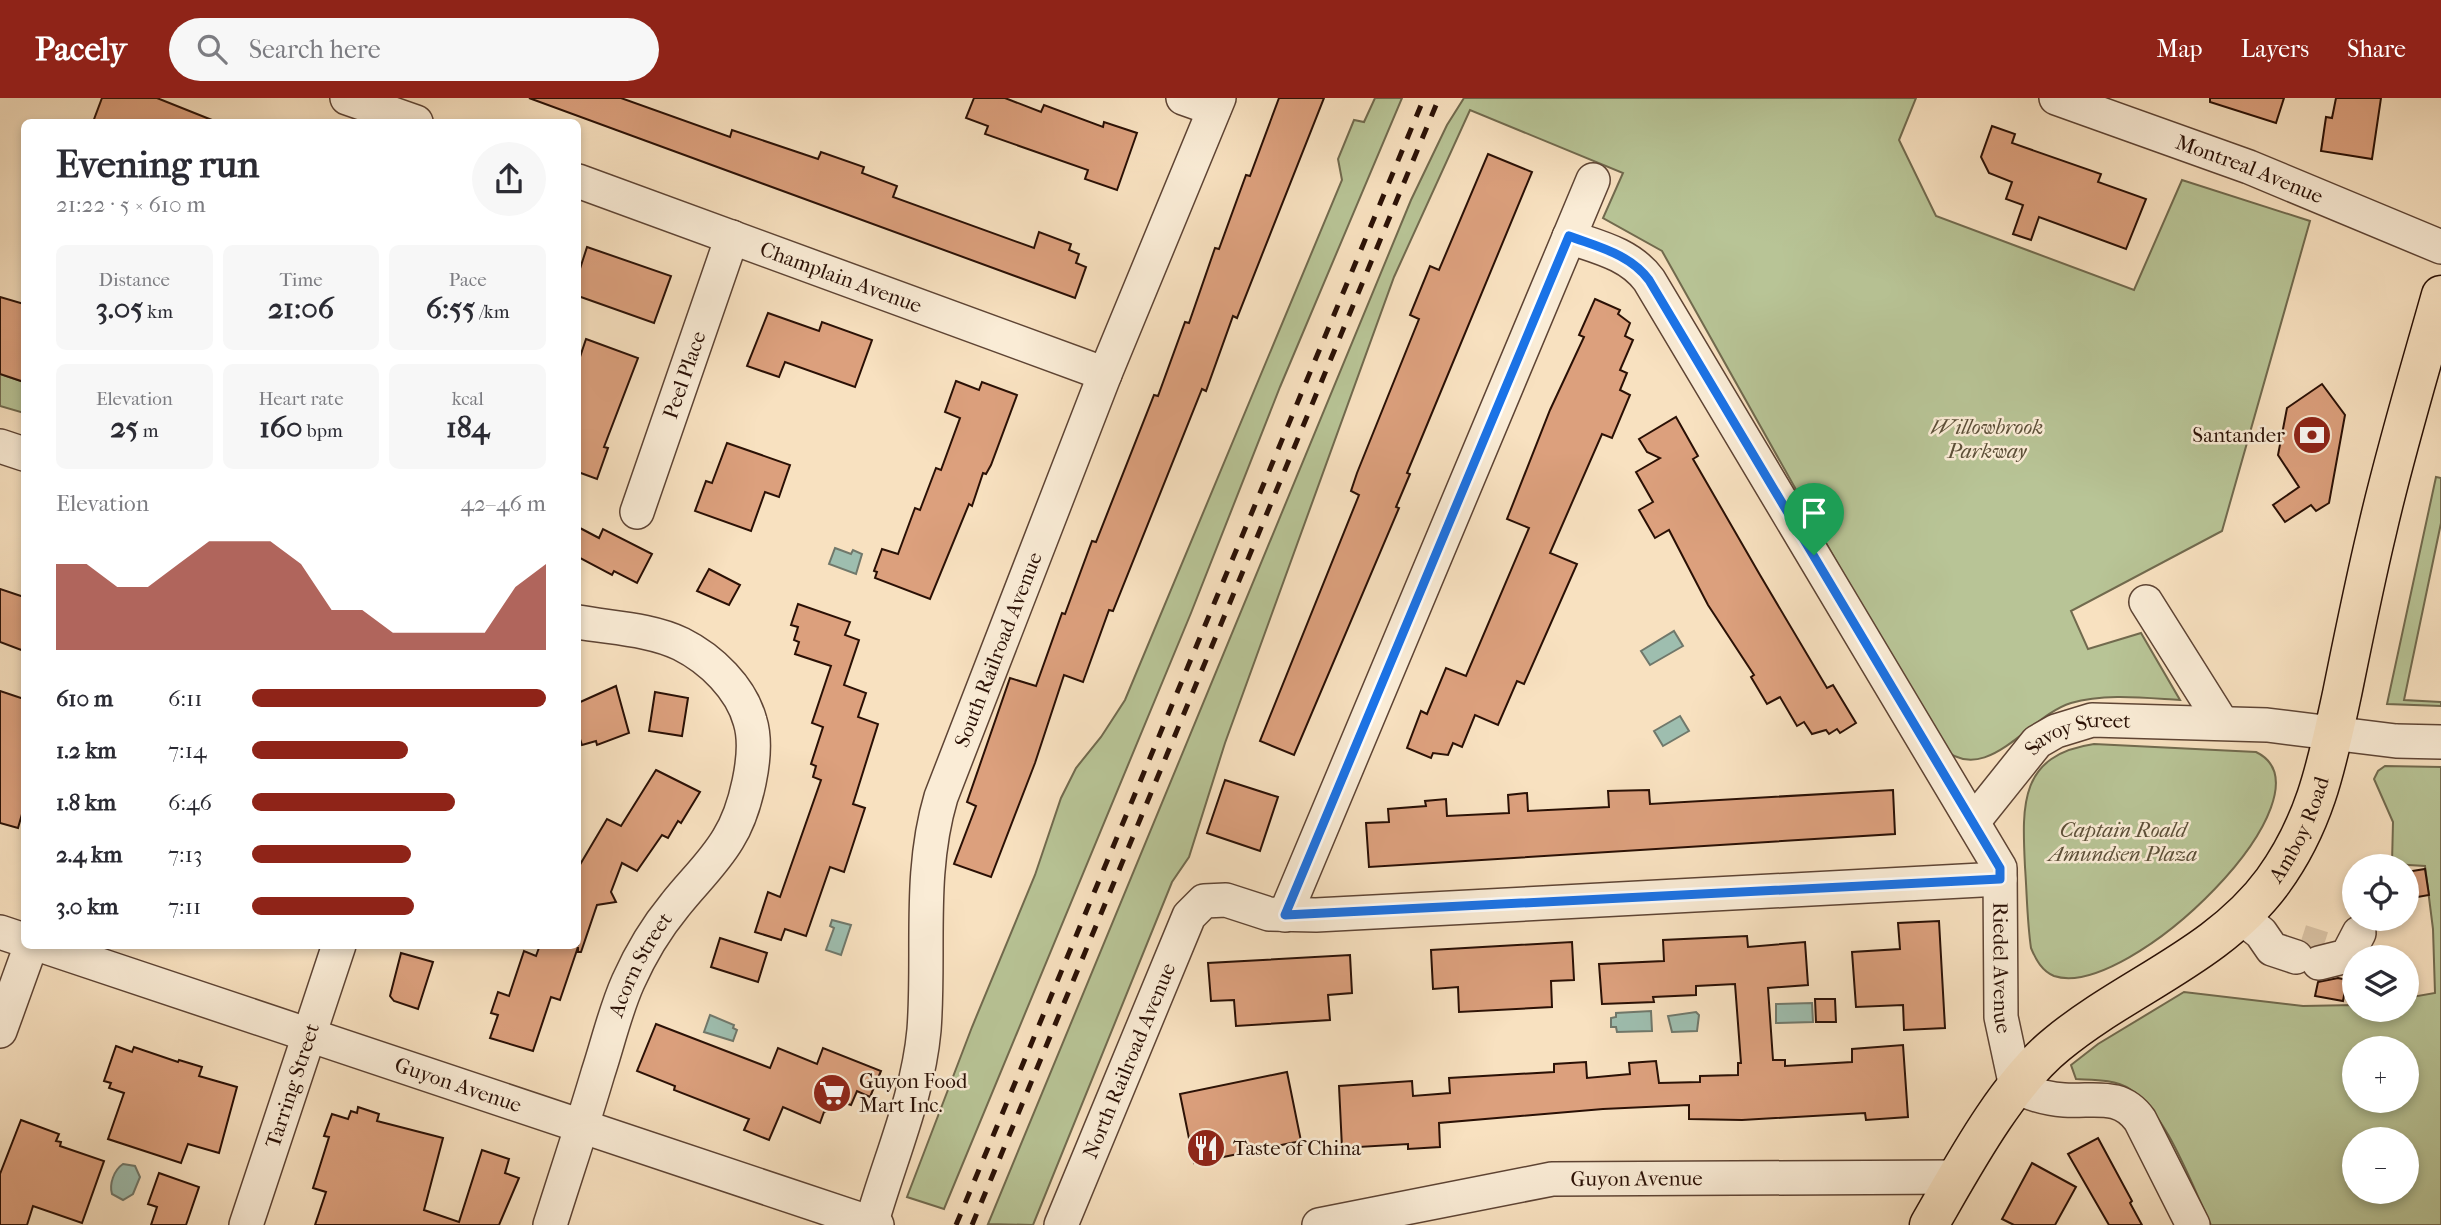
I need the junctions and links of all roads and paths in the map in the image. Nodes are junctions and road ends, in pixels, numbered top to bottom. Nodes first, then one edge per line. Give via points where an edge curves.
1 (348, 98) edge
2 (1183, 98) edge
3 (2056, 98) edge
4 (1217, 104) edge
5 (382, 110) edge
6 (408, 119) edge
7 (1593, 180) dead end
8 (581, 182) edge
9 (1569, 236) junction
10 (732, 237) junction
11 (2441, 247) edge
12 (2441, 295) edge
13 (1105, 374) junction
14 (0, 446) edge
15 (21, 453) edge
16 (637, 512) dead end
17 (2146, 602) dead end
18 (581, 622) edge
19 (2222, 723) junction
20 (2333, 733) junction
21 (2441, 742) edge
22 (1973, 822) junction
23 (2000, 879) junction
24 (1285, 915) junction
25 (2251, 925) junction
26 (0, 932) edge
27 (21, 939) edge
28 (29, 949) edge
29 (52, 949) edge
30 (339, 949) edge
31 (2323, 950) tunnel mouth
32 (0, 1031) edge
33 (310, 1035) junction
34 (2016, 1087) junction
35 (582, 1124) junction
36 (1957, 1177) junction
37 (873, 1224) edge
38 (246, 1225) edge
39 (550, 1225) edge
40 (1061, 1225) edge
41 (1319, 1225) edge
42 (1929, 1225) edge
43 (2193, 1225) edge

1 - 5 street
2 - 4 street
3 - 11 street, Montreal Avenue via 2249,167
4 - 13 street, South Railroad Avenue
5 - 6 street
7 - 9 street
8 - 10 street, Champlain Avenue
9 - 22 street, Riedel Avenue via 1620,256 1649,280
9 - 24 street
10 - 13 street, Champlain Avenue
10 - 16 street, Peel Place
12 - 20 main road, Amboy Road via 2377,530
13 - 37 street, South Railroad Avenue via 934,818 926,875 922,1048
14 - 15 street
17 - 19 street
18 - 35 street, Acorn Street via 656,635 706,659 725,678 751,722 750,773 731,835 711,866 674,905 644,951 627,984
19 - 20 street, Savoy Street
19 - 22 street, Savoy Street via 2105,719 2056,731 2029,751
20 - 21 street, Savoy Street
20 - 25 main road, Amboy Road via 2323,781 2308,819
22 - 23 street, Riedel Avenue via 2000,868
23 - 24 street
23 - 34 street, Riedel Avenue via 2001,1026
24 - 40 street, North Railroad Avenue via 1255,911 1226,900 1204,901 1189,916
25 - 31 street
25 - 34 main road, Amboy Road via 2067,1035
26 - 27 street
28 - 32 street
29 - 33 street, Guyon Avenue
30 - 33 street, Tarring Street
33 - 35 street, Guyon Avenue
33 - 38 street, Tarring Street
34 - 36 main road, Amboy Road
34 - 43 street via 2052,1098 2108,1099 2129,1107
35 - 37 street, Guyon Avenue
35 - 39 street, Acorn Street
36 - 41 street, Guyon Avenue via 1552,1179
36 - 42 main road, Amboy Road

